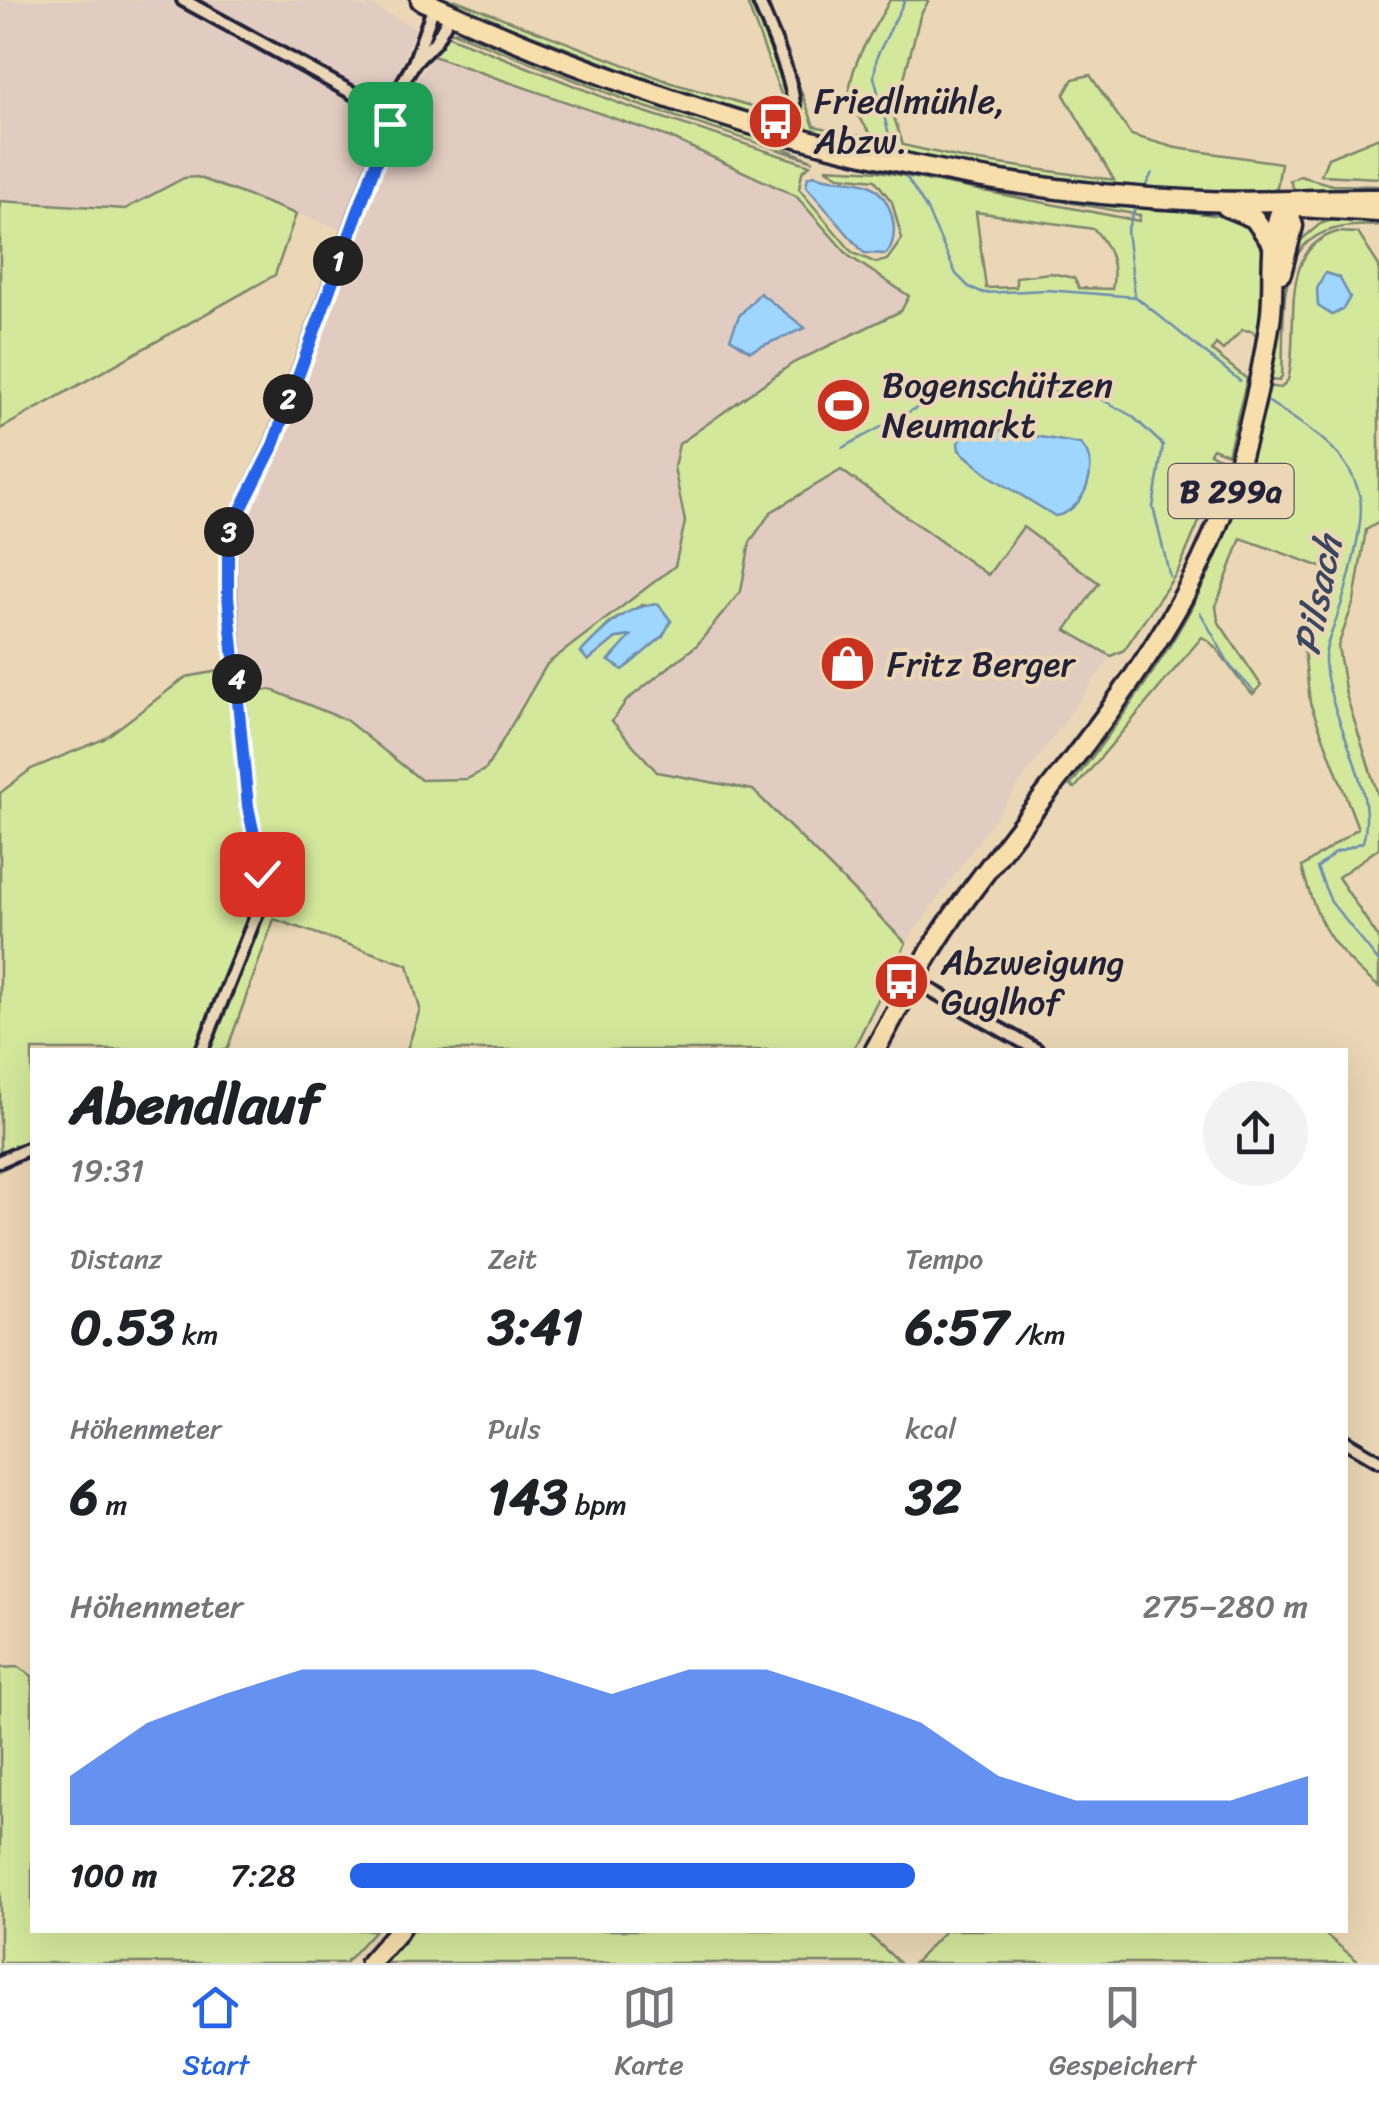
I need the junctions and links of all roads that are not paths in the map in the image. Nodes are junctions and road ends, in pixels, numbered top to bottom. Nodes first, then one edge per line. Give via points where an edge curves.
1 (184, 0) edge
2 (758, 0) edge
3 (435, 6) edge
4 (414, 62) junction
5 (390, 105) junction
6 (794, 136) junction
7 (1379, 199) edge
8 (1202, 202) junction
9 (1285, 202) junction
10 (1338, 212) junction
11 (1379, 212) edge
12 (1283, 244) junction
13 (914, 980) junction
14 (203, 1048) edge
15 (876, 1048) edge
16 (1033, 1048) edge
17 (30, 1147) edge
18 (0, 1161) edge
19 (1348, 1443) edge
20 (1379, 1461) edge
21 (396, 1933) edge
22 (370, 1963) edge

1 - 5 street via 358,96
2 - 6 street via 791,90
3 - 4 street
3 - 4 street via 435,42
3 - 6 main road via 639,90
4 - 5 street
5 - 14 street via 390,124 272,448 228,535 228,596 262,901
6 - 8 main road via 994,180
7 - 9 main road
8 - 9 main road
8 - 12 main road via 1251,216
9 - 10 main road
9 - 12 main road, B 299a
10 - 11 main road
10 - 12 main road via 1309,222
12 - 13 main road, B 299a via 1239,464 1182,598 1140,667 961,905
13 - 15 main road, B 299a
13 - 16 street
17 - 18 street
19 - 20 street
21 - 22 main road

